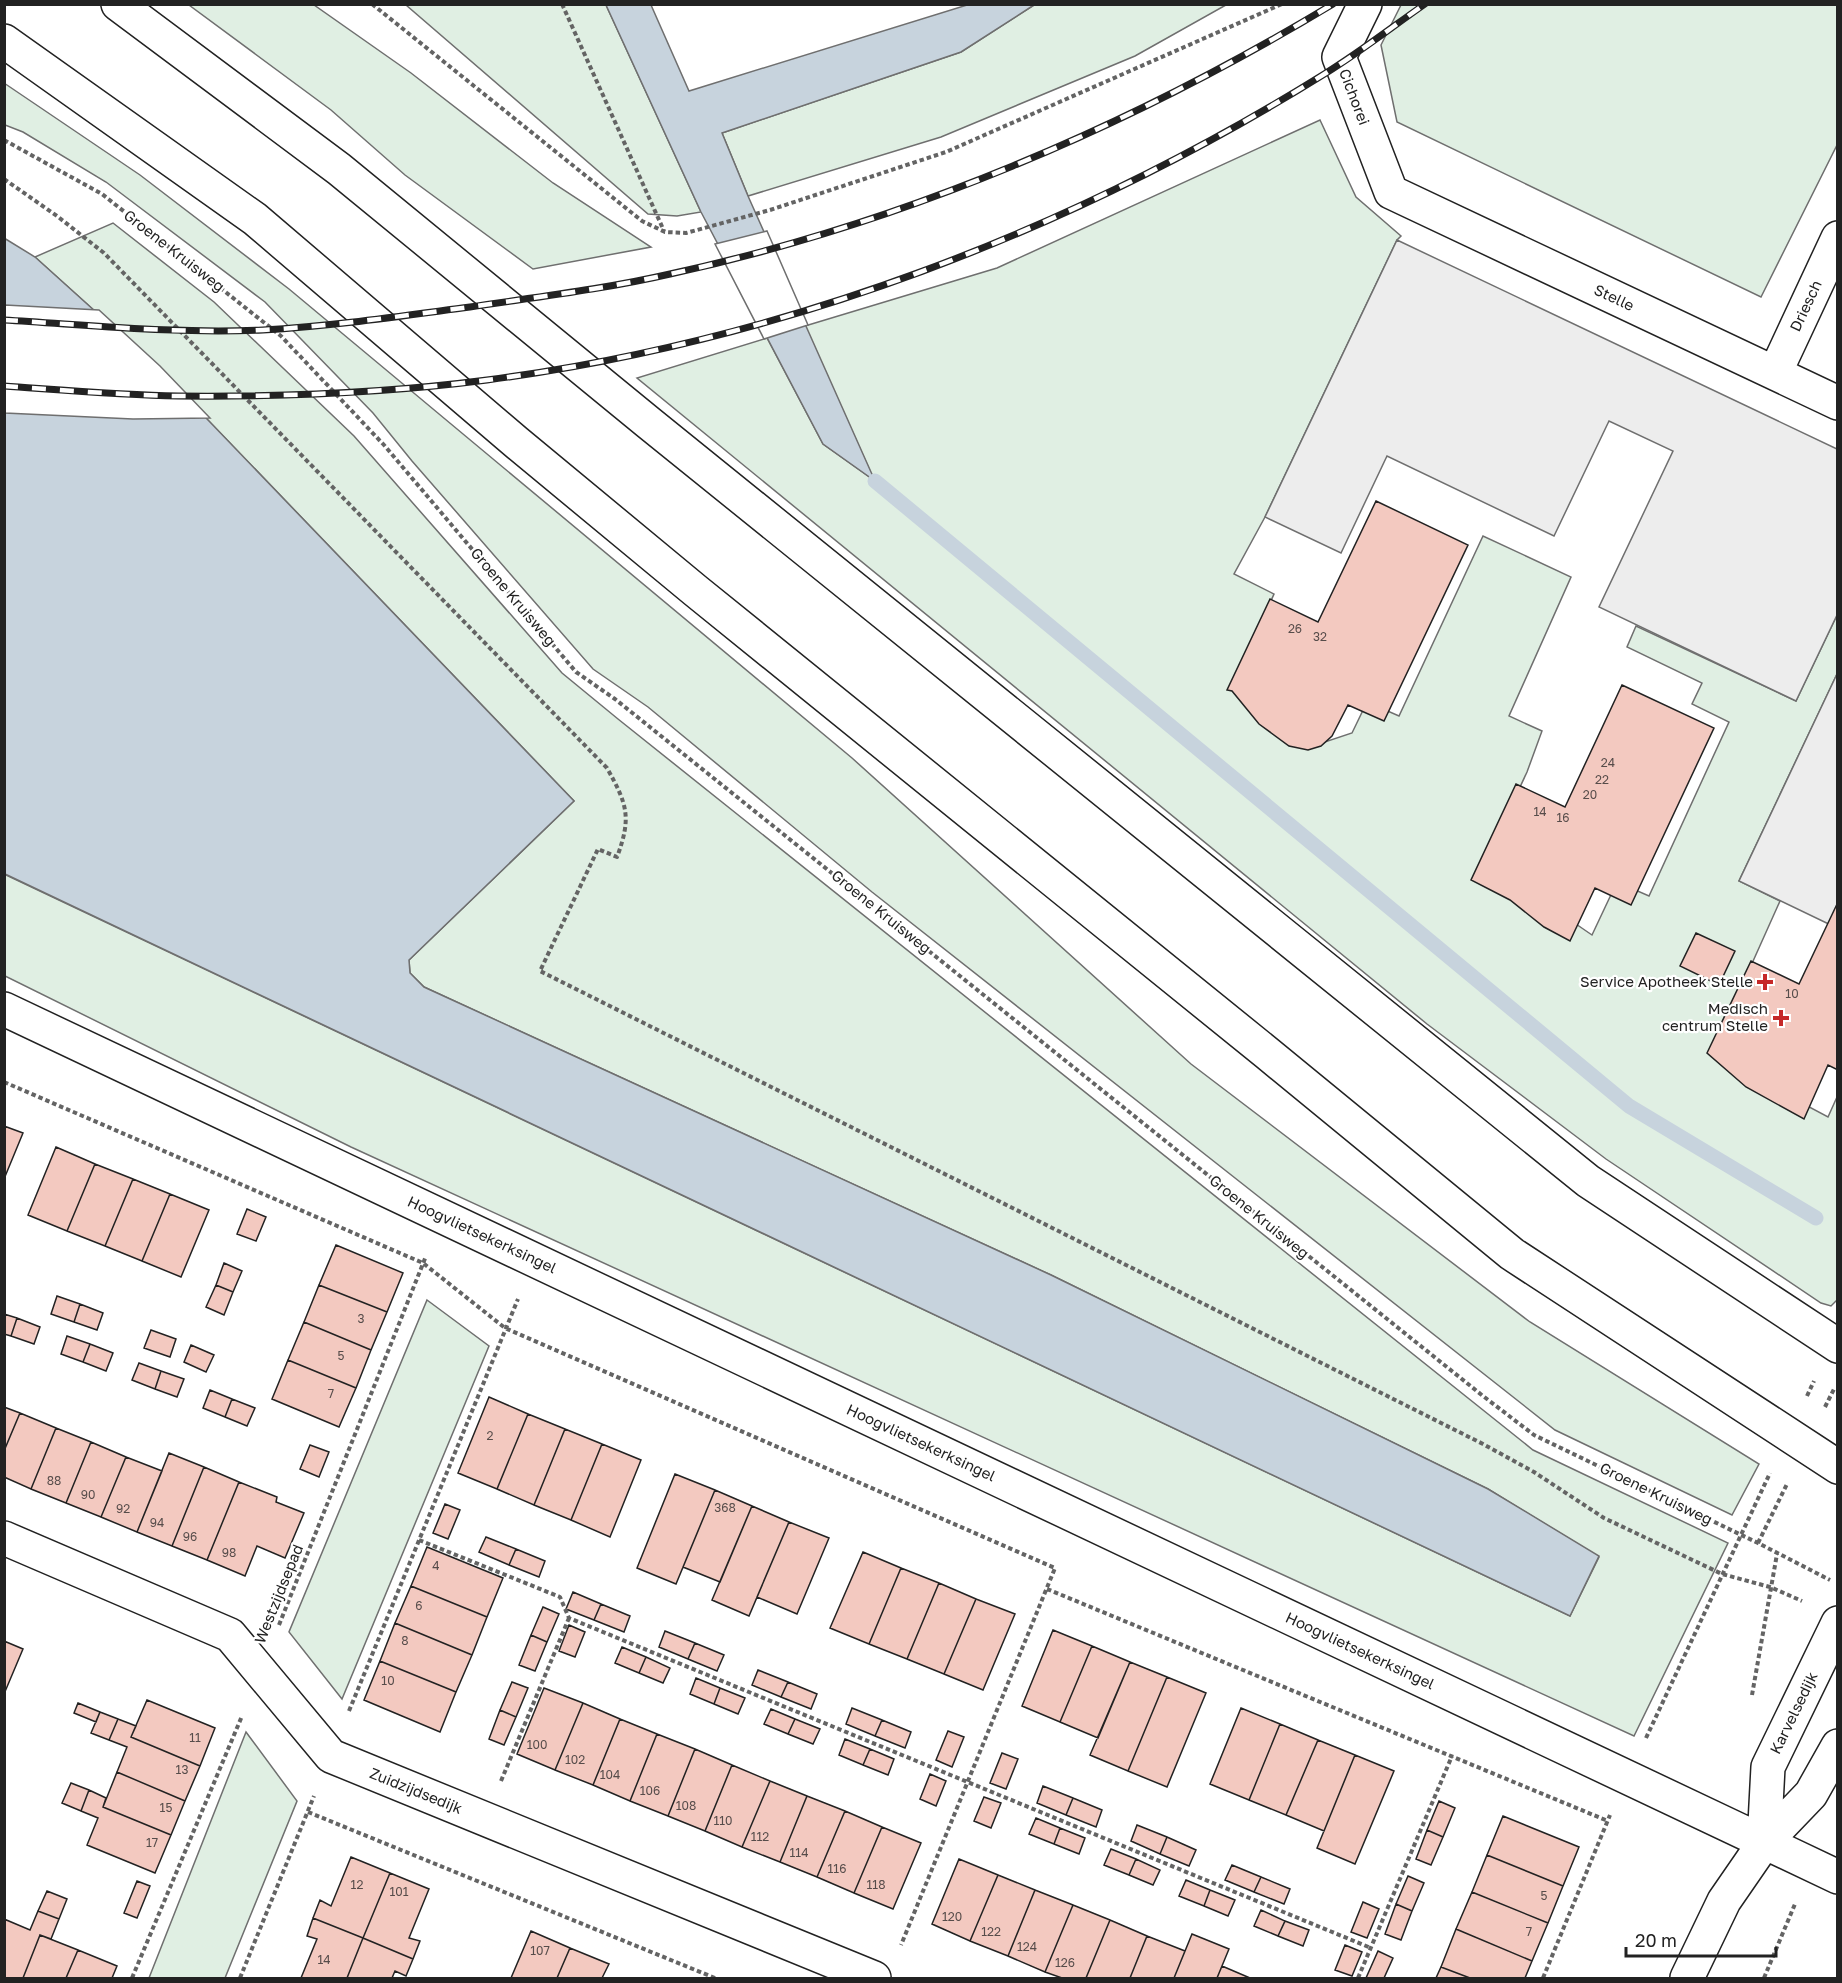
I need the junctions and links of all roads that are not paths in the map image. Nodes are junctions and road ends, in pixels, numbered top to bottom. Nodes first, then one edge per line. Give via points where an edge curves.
1 (118, 4) edge
2 (1365, 4) edge
3 (4, 41) edge
4 (1391, 192) joint
5 (1838, 238) edge
6 (1775, 373) junction
7 (1838, 402) edge
8 (4, 1009) edge
9 (1835, 1344) edge
10 (1838, 1467) edge
11 (4, 1538) edge
12 (1838, 1623) edge
13 (1838, 1746) edge
14 (1764, 1842) junction
15 (1824, 1871) edge
16 (874, 1978) edge
17 (1687, 1978) edge

1 - 9 main road via 339,169 1588,1181
2 - 4 main road, Cichorei via 1339,57
3 - 10 main road via 255,219 696,591 1512,1254
4 - 6 main road, Stelle
5 - 6 main road, Driesch
6 - 7 main road, Stelle
8 - 14 main road, Hoogvlietsekerksingel
11 - 16 main road, Zuidzijdsedijk via 230,1635 331,1756
12 - 14 main road, Karvelsedijk via 1768,1767
13 - 14 main road via 1811,1794
14 - 15 main road, Hoogvlietsekerksingel
14 - 17 main road via 1724,1901

